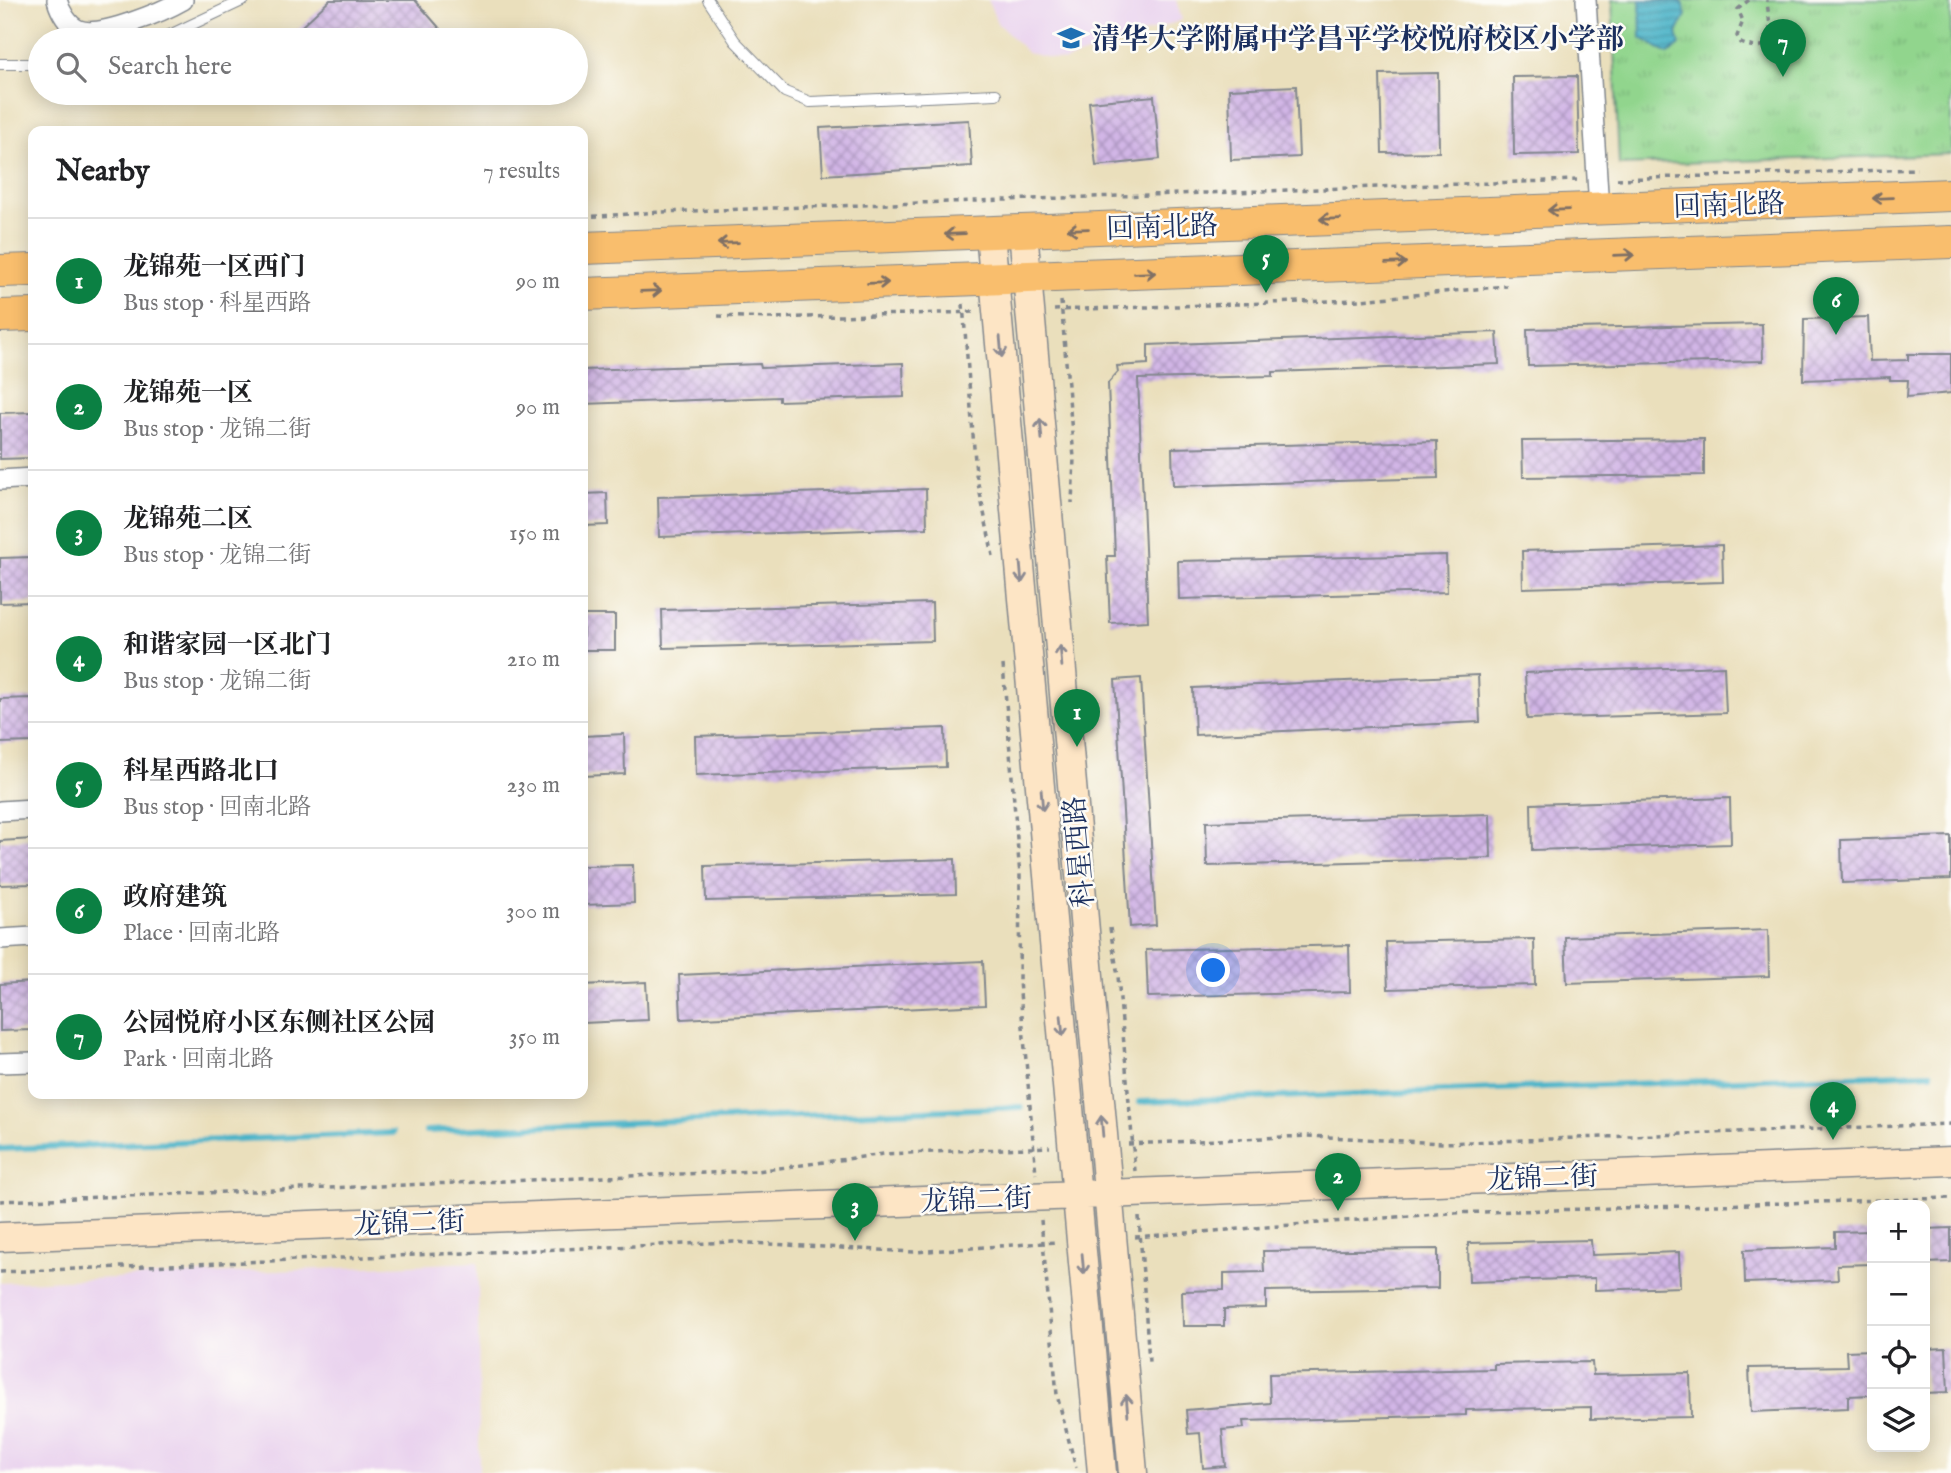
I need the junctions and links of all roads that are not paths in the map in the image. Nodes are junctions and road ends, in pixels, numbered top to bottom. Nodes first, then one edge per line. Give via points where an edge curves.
1 (57, 0) edge
2 (183, 0) edge
3 (244, 0) edge
4 (708, 0) edge
5 (1586, 0) edge
6 (76, 28) edge
7 (107, 28) edge
8 (184, 28) edge
9 (0, 64) edge
10 (28, 64) edge
11 (996, 94) dead end
12 (1598, 194) junction
13 (1951, 195) edge
14 (1023, 231) junction
15 (990, 233) junction
16 (1951, 242) edge
17 (588, 248) edge
18 (28, 270) edge
19 (0, 271) edge
20 (1027, 277) junction
21 (995, 279) junction
22 (588, 294) edge
23 (28, 315) edge
24 (0, 316) edge
25 (28, 478) edge
26 (0, 480) edge
27 (28, 809) edge
28 (0, 811) edge
29 (28, 937) edge
30 (0, 939) edge
31 (28, 1062) edge
32 (0, 1063) edge
33 (1951, 1161) edge
34 (1108, 1194) junction
35 (1077, 1196) junction
36 (0, 1237) edge
37 (1102, 1473) edge
38 (1133, 1473) edge

1 - 6 street
2 - 7 street
3 - 8 lane
4 - 11 lane via 735,41 785,92 810,102
5 - 12 street
9 - 10 lane
13 -> 12 main road, 回南北路
12 -> 14 main road, 回南北路
14 - 15 main road, 回南北路
14 - 20 street, 科星西路
15 -> 17 main road, 回南北路
15 - 21 street, 科星西路
20 -> 16 main road, 回南北路
18 - 19 main road
20 - 21 main road, 回南北路
34 -> 20 street, 科星西路
22 -> 21 main road, 回南北路
21 -> 35 street, 科星西路
23 - 24 main road
25 - 26 street
27 - 28 street
29 - 30 street
31 - 32 street
33 - 34 street, 龙锦二街
34 - 35 street, 龙锦二街
38 -> 34 street, 科星西路
35 - 36 street, 龙锦二街
35 -> 37 street, 科星西路

